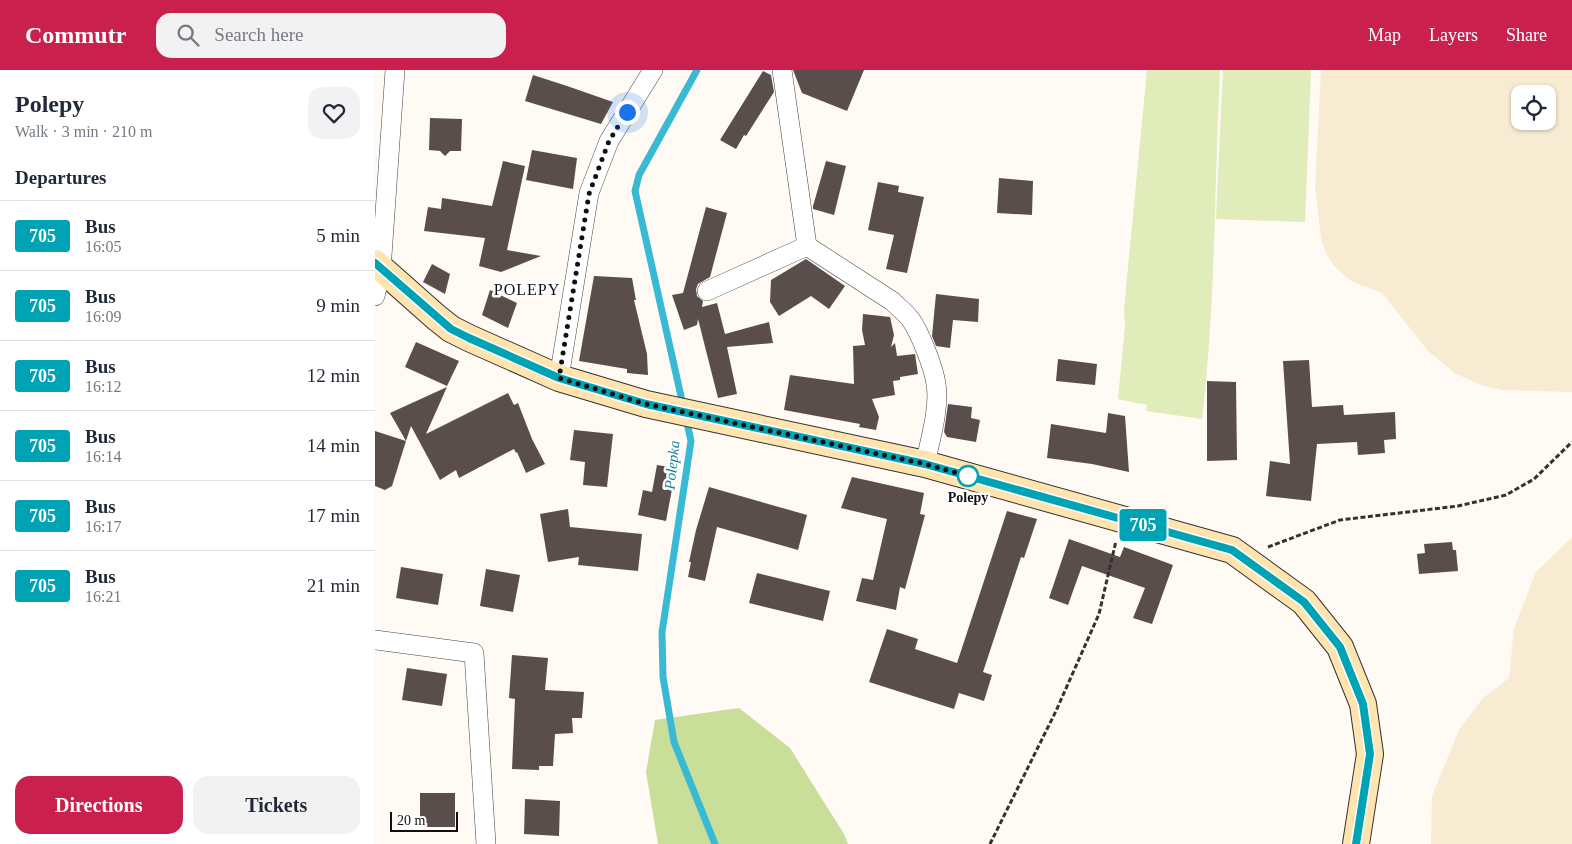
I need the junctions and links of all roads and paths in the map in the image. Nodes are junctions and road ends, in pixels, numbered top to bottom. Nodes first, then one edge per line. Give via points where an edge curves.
1 (395, 70) edge
2 (653, 70) edge
3 (782, 70) edge
4 (807, 246) junction
5 (378, 266) edge
6 (707, 291) dead end
7 (375, 296) edge
8 (559, 378) junction
9 (1572, 442) edge
10 (925, 464) junction
11 (1121, 519) junction
12 (1232, 550) junction
13 (375, 640) edge
14 (486, 844) edge
15 (990, 844) edge
16 (1356, 844) edge

1 - 5 street
2 - 8 street via 609,141 589,194
3 - 4 street
4 - 6 street
4 - 10 street via 892,301 911,319 937,385
5 - 7 street
5 - 8 street via 451,329
8 - 10 street via 646,404
9 - 12 path via 1534,479 1506,495 1457,506 1340,520 1267,547
10 - 11 street
11 - 12 street
11 - 15 path via 1099,614 1056,711
12 - 16 street via 1304,602 1340,647 1363,704 1370,754
13 - 14 street via 473,653

